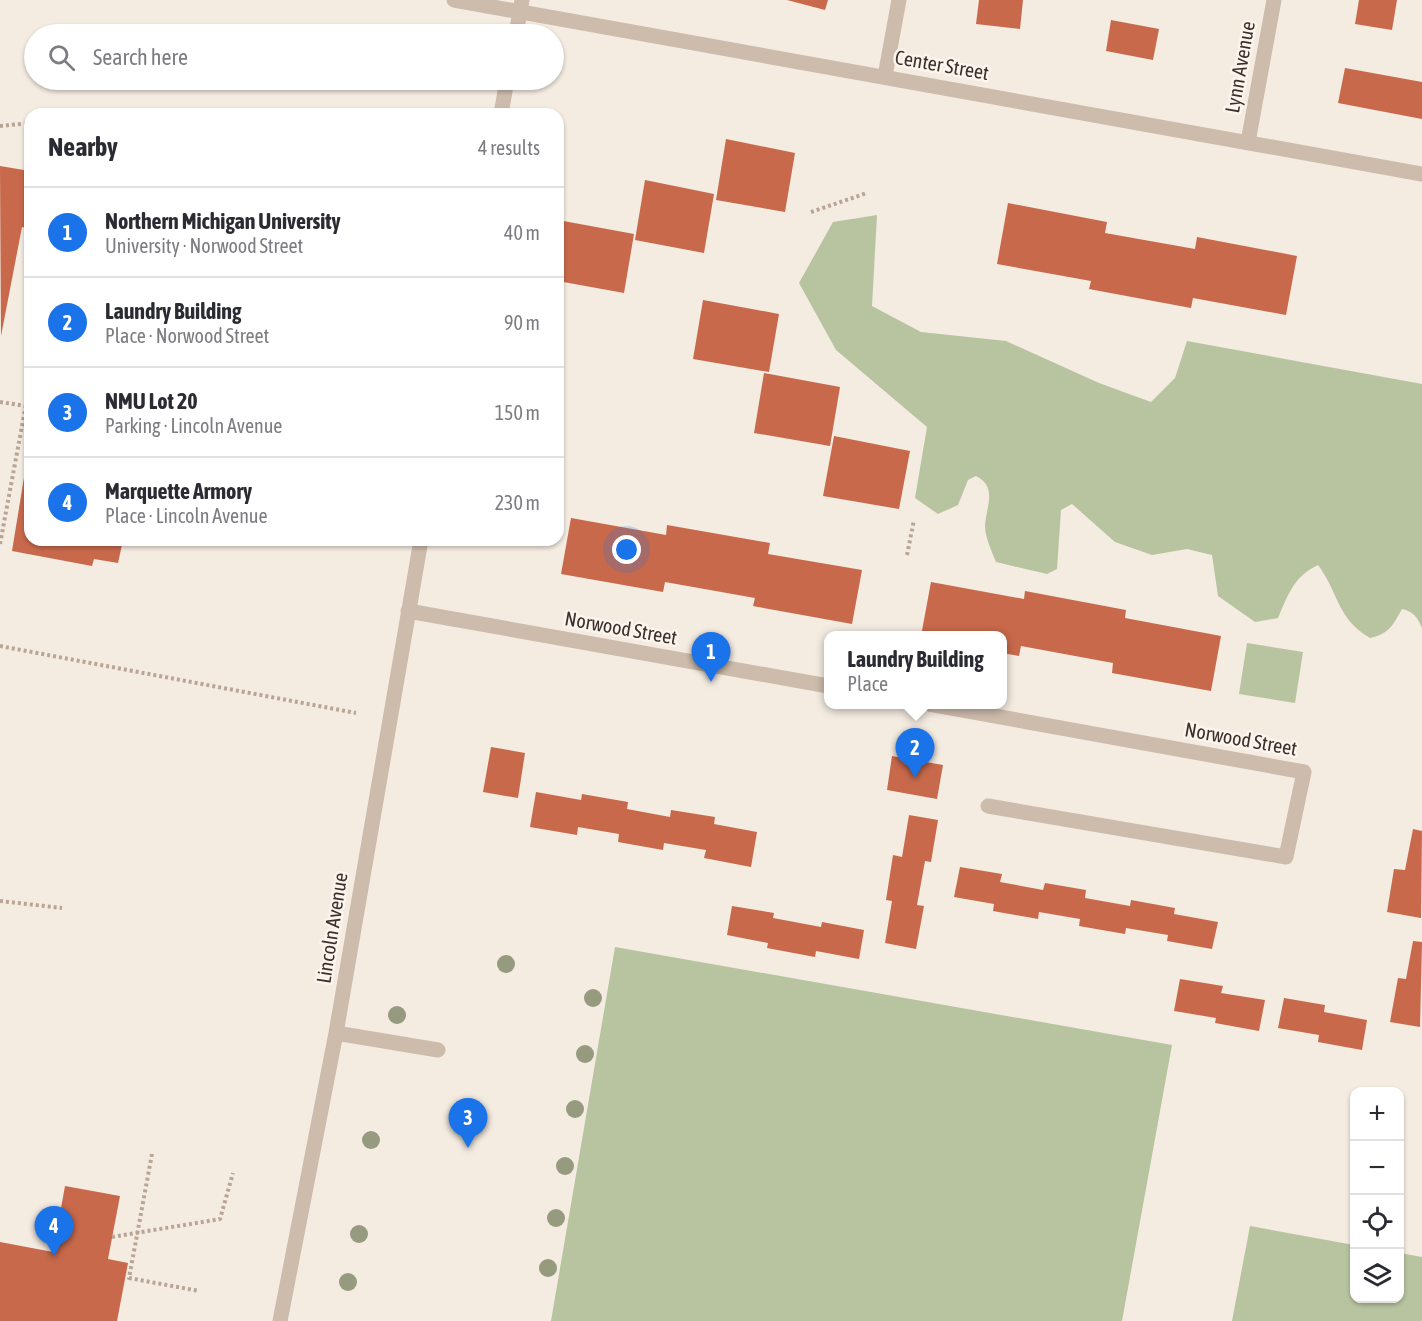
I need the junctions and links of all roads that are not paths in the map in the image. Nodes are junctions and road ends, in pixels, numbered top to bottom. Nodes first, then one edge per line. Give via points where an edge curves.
1 (454, 0) edge
2 (899, 0) edge
3 (1274, 0) edge
4 (521, 6) edge
5 (518, 24) edge
6 (885, 76) junction
7 (505, 90) edge
8 (502, 108) edge
9 (1248, 142) junction
10 (1422, 174) edge
11 (420, 546) edge
12 (408, 611) junction
13 (824, 685) edge
14 (951, 709) edge
15 (988, 806) dead end
16 (336, 1033) junction
17 (438, 1050) dead end
18 (280, 1321) edge

1 - 4 street, Center Street
2 - 6 street
3 - 9 street, Lynn Avenue
4 - 5 street
4 - 6 street, Center Street
6 - 9 street, Center Street
7 - 8 street
9 - 10 street, Center Street
11 - 12 street, Lincoln Avenue
12 - 13 street, Norwood Street
12 - 16 street, Lincoln Avenue
14 - 15 street, Norwood Street via 1304,772 1286,857
16 - 17 street
16 - 18 street, Lincoln Avenue

